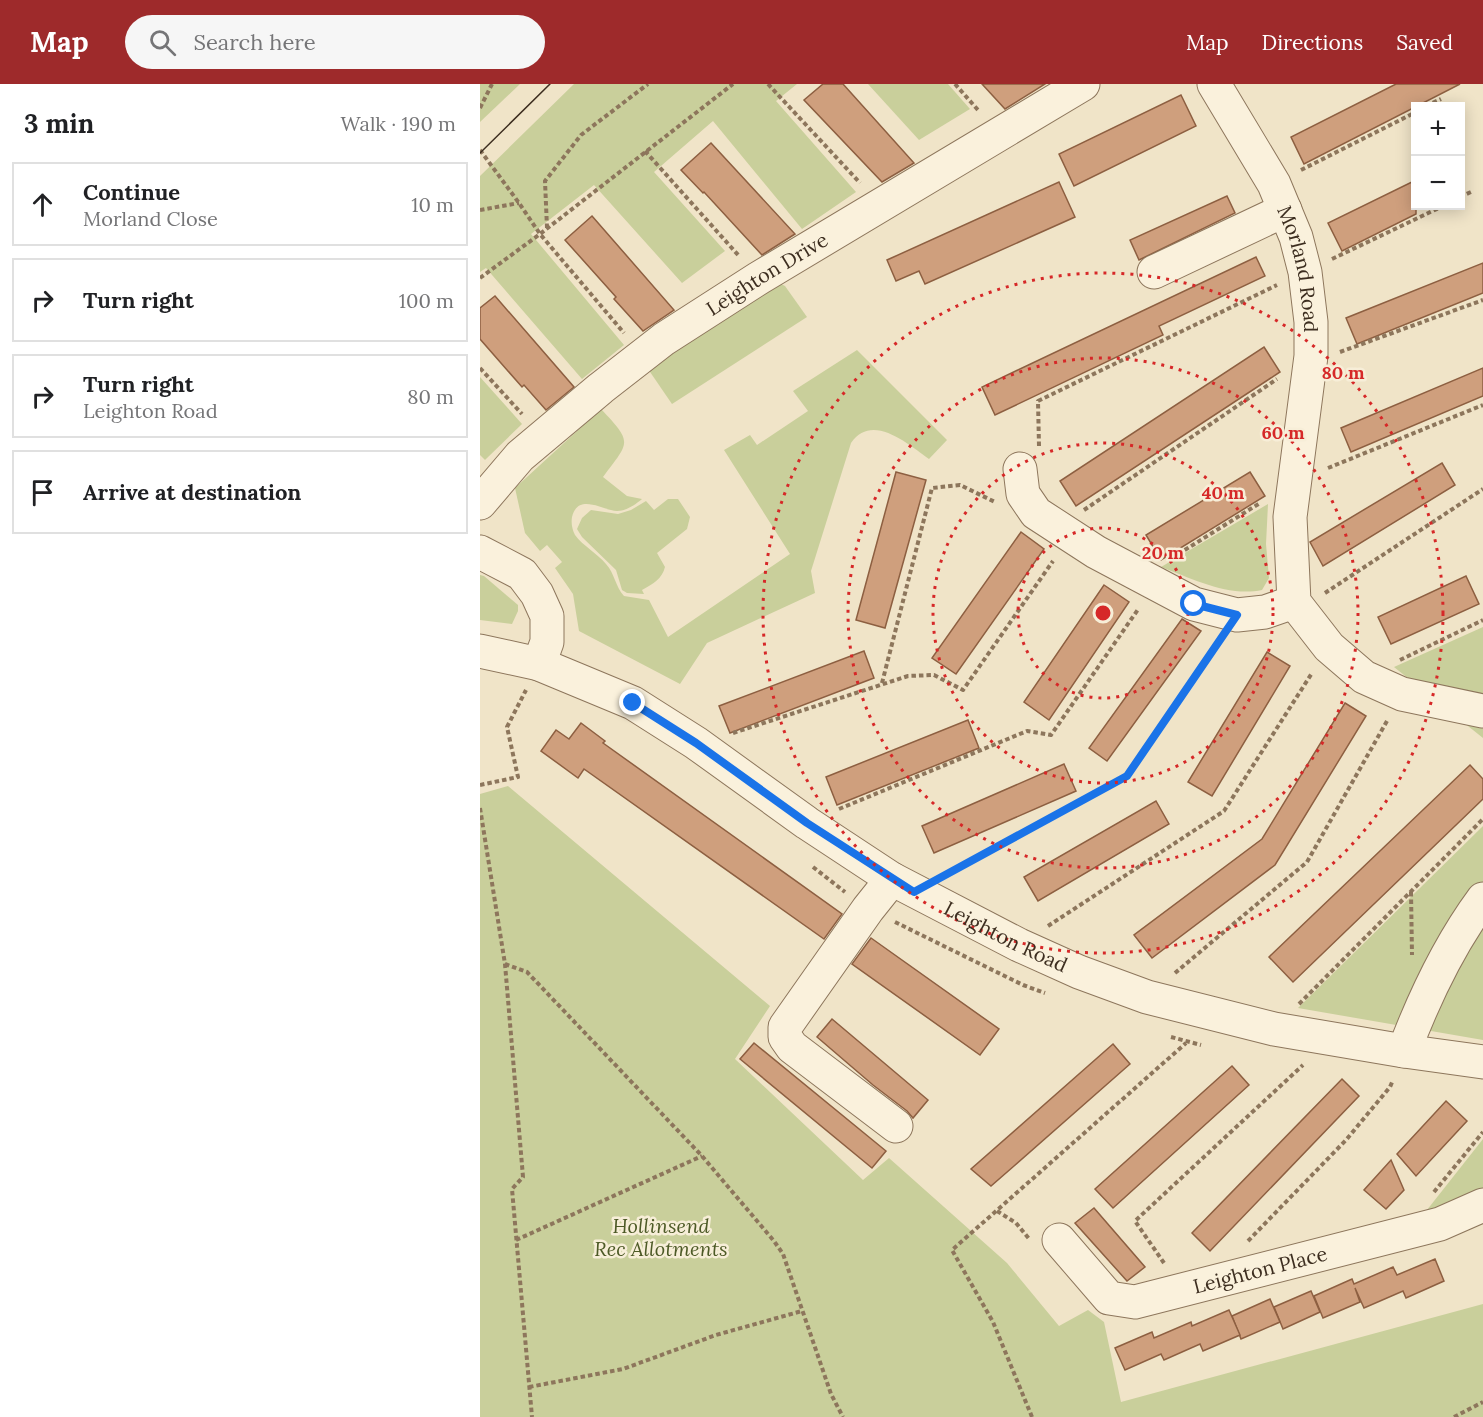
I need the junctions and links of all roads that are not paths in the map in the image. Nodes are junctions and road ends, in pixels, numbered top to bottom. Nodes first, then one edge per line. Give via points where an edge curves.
1 (1083, 84) edge
2 (1214, 84) edge
3 (1280, 197) junction
4 (1154, 272) dead end
5 (1020, 469) road end
6 (480, 503) edge
7 (480, 552) edge
8 (1297, 606) junction
9 (480, 651) edge
10 (539, 664) junction
11 (1483, 711) edge
12 (903, 886) junction
13 (1483, 899) edge
14 (1404, 1051) junction
15 (1483, 1062) edge
16 (896, 1126) dead end
17 (1483, 1205) edge
18 (1047, 1244) road end

1 - 6 street, Leighton Drive via 664,339 520,456
2 - 3 street, Morland Road
3 - 4 street
3 - 8 street, Morland Road via 1305,272 1311,322 1311,356 1290,517
5 - 8 street via 1023,494 1055,525 1155,585 1194,604 1237,615
7 - 10 street via 522,574 537,594 547,616 546,642
8 - 11 street via 1329,647 1364,677 1402,694
9 - 10 street, Leighton Road
10 - 12 street, Leighton Road via 633,703
12 - 14 street, Leighton Road via 1019,945 1147,997 1274,1029
12 - 16 street via 868,909 785,1027 785,1037 792,1047
13 - 14 street via 1445,960
14 - 15 street, Leighton Road
17 - 18 street, Leighton Place via 1440,1224 1135,1302 1109,1298

